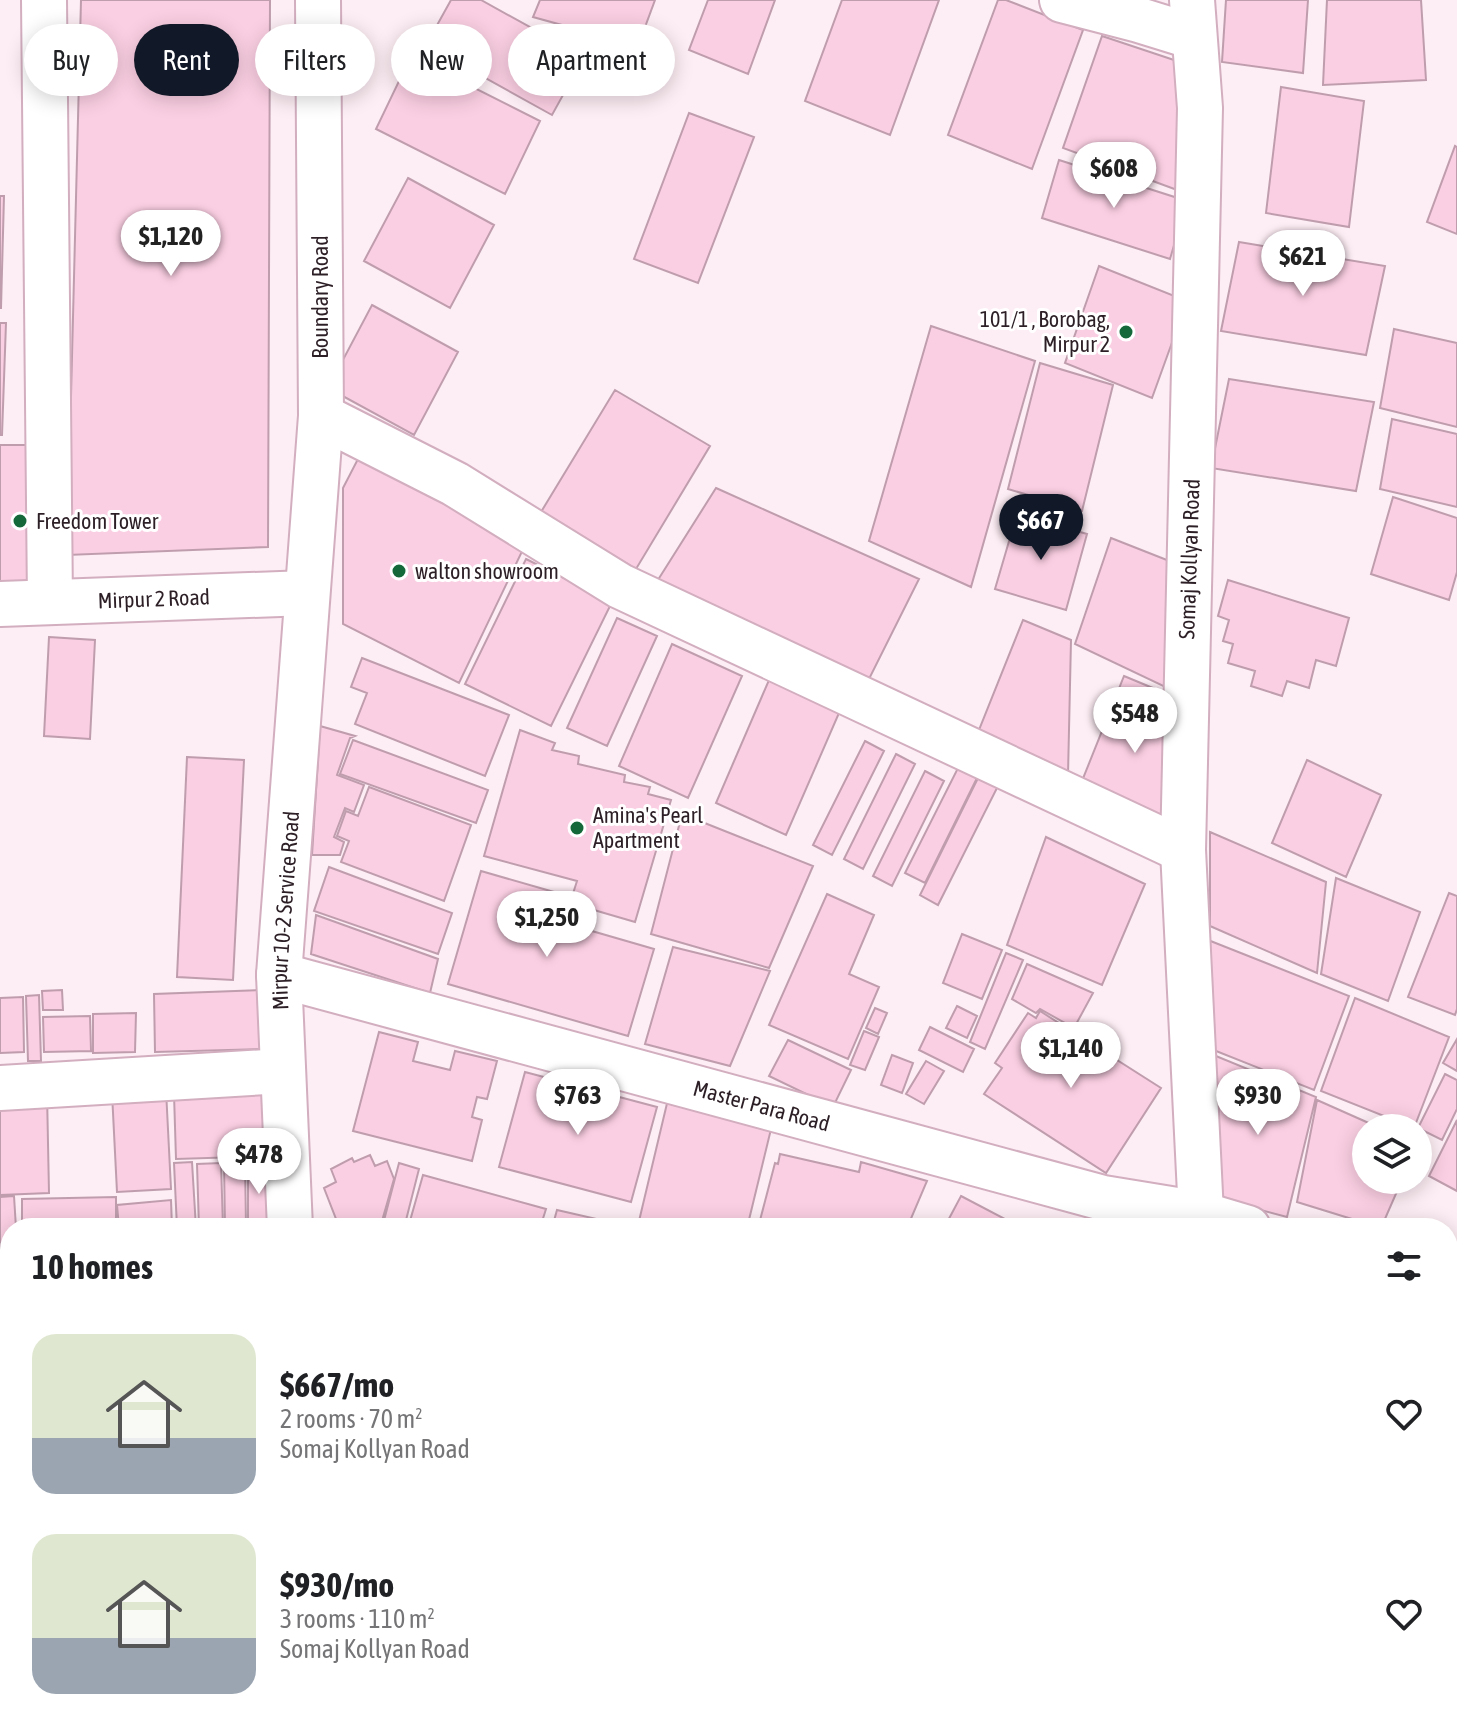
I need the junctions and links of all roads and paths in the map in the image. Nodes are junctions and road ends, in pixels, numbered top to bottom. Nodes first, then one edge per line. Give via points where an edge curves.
1 (44, 0) edge
2 (318, 0) edge
3 (1062, 0) edge
4 (1193, 19) edge
5 (321, 416) junction
6 (307, 593) junction
7 (50, 602) junction
8 (0, 604) edge
9 (1183, 850) junction
10 (279, 975) junction
11 (283, 1071) junction
12 (0, 1088) edge
13 (1201, 1214) junction
14 (290, 1218) edge
15 (1214, 1218) edge

1 - 7 street
2 - 5 street, Boundary Road
3 - 4 street via 1139,20
4 - 9 street, Somaj Kollyan Road via 1200,108
5 - 6 street, Boundary Road
5 - 9 street via 455,484 620,586
6 - 7 street, Mirpur 2 Road
6 - 10 street, Mirpur 10-2 Service Road
7 - 8 street, Mirpur 2 Road
9 - 13 street, Somaj Kollyan Road
10 - 11 street, Mirpur 10-2 Service Road
10 - 13 street, Master Para Road via 1103,1198
11 - 12 street
11 - 14 street, Mirpur 10-2 Service Road
13 - 15 street, Master Para Road

